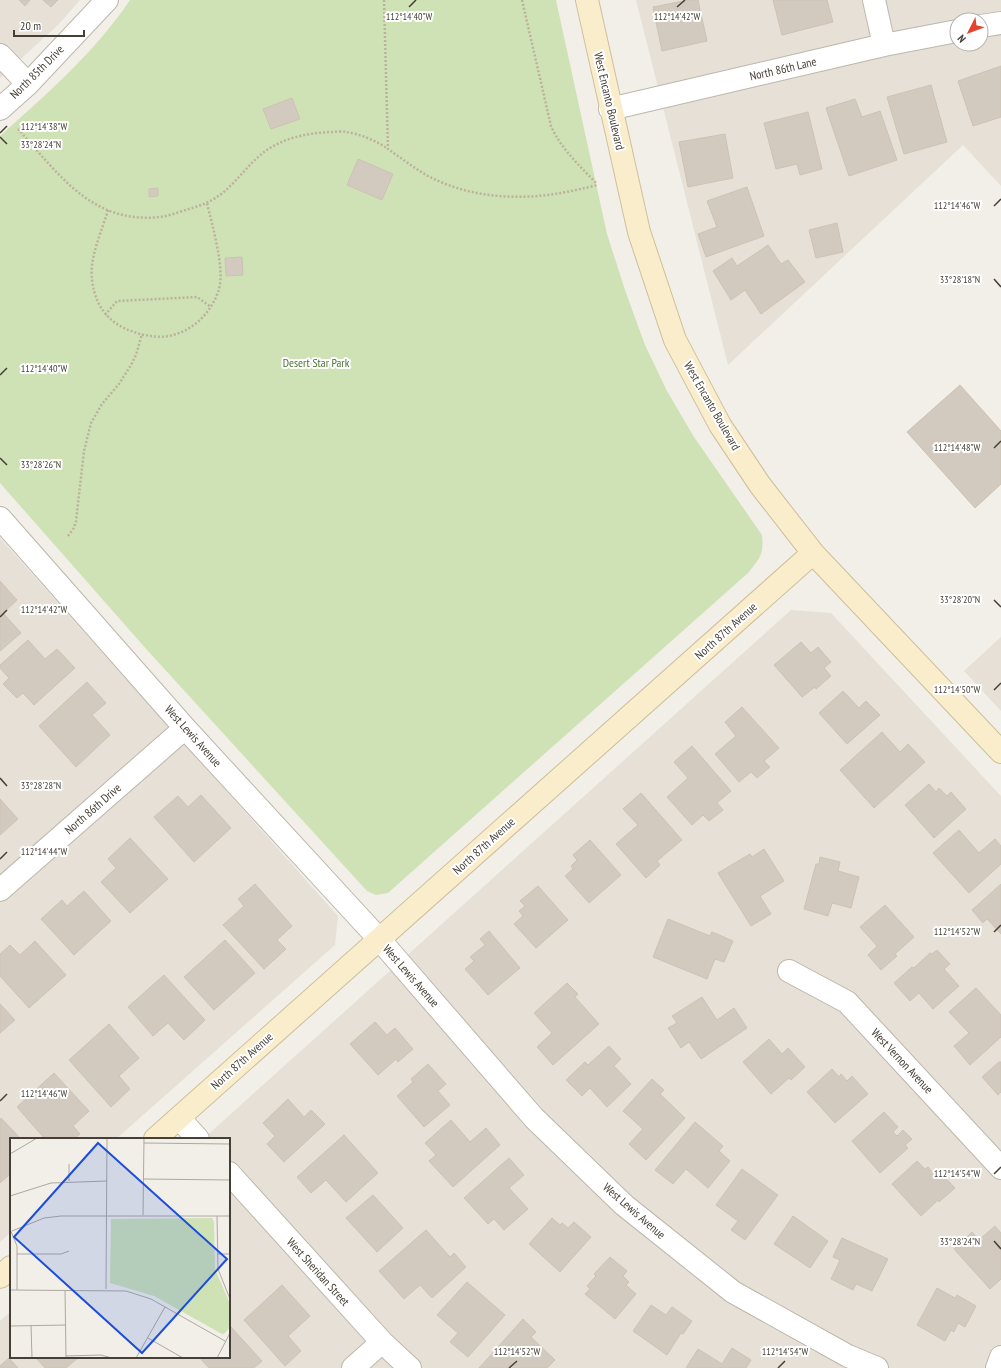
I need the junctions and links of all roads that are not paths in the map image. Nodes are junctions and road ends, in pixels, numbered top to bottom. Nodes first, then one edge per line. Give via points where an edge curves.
1 (107, 0) edge
2 (587, 0) edge
3 (874, 0) edge
4 (1001, 23) edge
5 (989, 25) edge
6 (949, 33) edge
7 (884, 46) junction
8 (0, 55) edge
9 (28, 84) junction
10 (0, 109) edge
11 (610, 109) junction
12 (0, 518) edge
13 (813, 553) junction
14 (185, 728) junction
15 (1001, 752) edge
16 (0, 890) edge
17 (379, 939) junction
18 (789, 971) dead end
19 (179, 1118) junction
20 (156, 1138) edge
21 (197, 1138) edge
22 (1001, 1168) edge
23 (230, 1175) edge
24 (10, 1268) edge
25 (0, 1277) edge
26 (382, 1342) junction
27 (1001, 1357) edge
28 (353, 1368) edge
29 (410, 1368) edge
30 (877, 1368) edge
31 (996, 1368) edge

1 - 9 street, North 85th Drive
2 - 11 street, West Encanto Boulevard
3 - 7 street
4 - 5 street
6 - 7 street, North 86th Lane
7 - 11 street, North 86th Lane
8 - 9 street
9 - 10 street, North 85th Drive
11 - 13 street, West Encanto Boulevard via 639,232 675,340 720,425 760,485
12 - 14 street, West Lewis Avenue
13 - 15 street, West Encanto Boulevard
13 - 17 street, North 87th Avenue
14 - 16 street, North 86th Drive
14 - 17 street, West Lewis Avenue
17 - 19 street, North 87th Avenue
17 - 30 street, West Lewis Avenue via 534,1118 624,1205 733,1292 848,1356
18 - 22 street, West Vernon Avenue via 847,1002
19 - 20 street, North 87th Avenue
19 - 21 street
23 - 26 street, West Sheridan Street
24 - 25 street
26 - 28 street
26 - 29 street, West Sheridan Street
27 - 31 street

